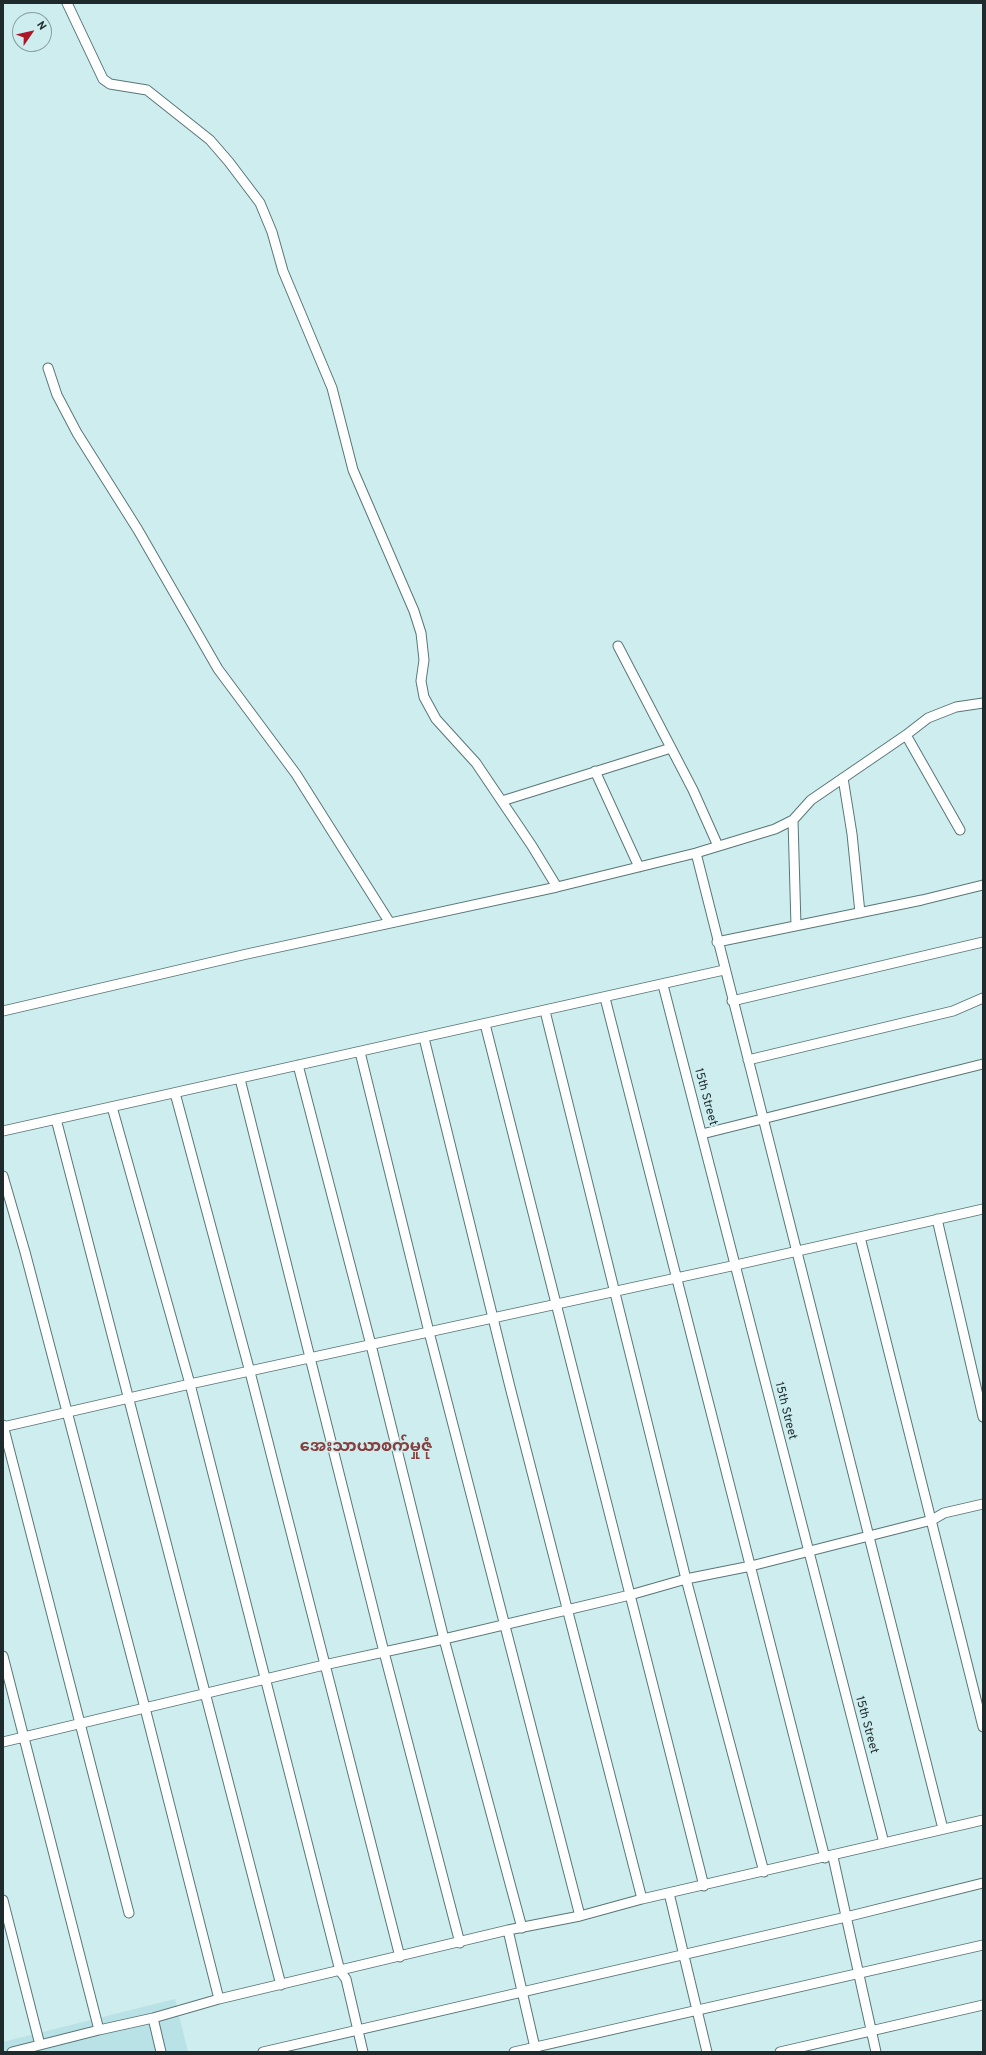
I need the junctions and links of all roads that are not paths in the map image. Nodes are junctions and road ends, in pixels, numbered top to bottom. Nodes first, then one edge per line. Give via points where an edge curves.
1 (67, 3) edge
2 (48, 368) dead end
3 (618, 646) dead end
4 (983, 704) edge
5 (906, 735) junction
6 (671, 748) junction
7 (595, 771) junction
8 (843, 778) junction
9 (502, 801) junction
10 (793, 820) junction
11 (960, 830) dead end
12 (718, 846) junction
13 (696, 853) junction
14 (639, 867) junction
15 (983, 885) edge
16 (557, 888) junction
17 (860, 913) junction
18 (390, 923) junction
19 (796, 926) junction
20 (718, 942) junction
21 (983, 942) edge
22 (724, 970) junction
23 (663, 985) junction
24 (605, 998) junction
25 (983, 998) edge
26 (732, 1001) junction
27 (3, 1010) edge
28 (545, 1011) junction
29 (485, 1024) junction
30 (424, 1038) junction
31 (360, 1052) junction
32 (748, 1060) junction
33 (983, 1064) edge
34 (298, 1065) junction
35 (240, 1079) junction
36 (175, 1093) junction
37 (112, 1107) junction
38 (56, 1119) junction
39 (763, 1120) junction
40 (3, 1131) edge
41 (702, 1134) junction
42 (3, 1176) edge
43 (983, 1208) edge
44 (937, 1219) junction
45 (860, 1237) junction
46 (797, 1252) junction
47 (736, 1265) junction
48 (677, 1278) junction
49 (616, 1292) junction
50 (556, 1305) junction
51 (493, 1318) junction
52 (429, 1332) junction
53 (371, 1345) junction
54 (310, 1359) junction
55 (250, 1372) junction
56 (190, 1384) junction
57 (129, 1399) junction
58 (67, 1413) junction
59 (983, 1417) edge
60 (3, 1426) edge
61 (983, 1504) edge
62 (932, 1520) junction
63 (868, 1537) junction
64 (808, 1551) junction
65 (751, 1566) junction
66 (686, 1579) junction
67 (630, 1595) junction
68 (568, 1610) junction
69 (504, 1625) junction
70 (444, 1639) junction
71 (384, 1652) junction
72 (3, 1656) edge
73 (324, 1665) junction
74 (266, 1680) junction
75 (206, 1694) junction
76 (145, 1708) junction
77 (81, 1723) junction
78 (983, 1727) edge
79 (25, 1738) junction
80 (3, 1742) edge
81 (983, 1820) edge
82 (943, 1829) junction
83 (884, 1843) junction
84 (829, 1858) junction
85 (764, 1872) junction
86 (983, 1883) edge
87 (704, 1886) junction
88 (668, 1894) junction
89 (642, 1899) junction
90 (3, 1900) edge
91 (129, 1913) dead end
92 (580, 1916) junction
93 (846, 1917) junction
94 (522, 1928) junction
95 (508, 1930) junction
96 (460, 1943) junction
97 (983, 1945) edge
98 (684, 1954) junction
99 (400, 1957) junction
100 (340, 1971) junction
101 (859, 1974) junction
102 (281, 1985) junction
103 (522, 1991) junction
104 (219, 1999) junction
105 (983, 2005) edge
106 (697, 2010) junction
107 (153, 2018) junction
108 (871, 2029) junction
109 (99, 2030) junction
110 (358, 2030) junction
111 (40, 2045) junction
112 (535, 2049) edge
113 (272, 2051) edge
114 (12, 2052) edge
115 (161, 2052) edge
116 (263, 2052) edge
117 (363, 2052) edge
118 (514, 2052) edge
119 (707, 2052) edge
120 (780, 2052) edge
121 (876, 2052) edge

1 - 9 street via 103,79 110,84 147,90 210,140 260,203 272,232 283,271 332,388 353,470 421,633 424,660 421,681 424,697 436,719 476,762
2 - 18 street via 57,395 77,433 138,530 218,669 296,774
3 - 6 street
4 - 5 street via 956,707 928,718
5 - 8 street
5 - 11 street
6 - 7 street
6 - 12 street
7 - 9 street
7 - 14 street
8 - 10 street via 811,800
8 - 17 street
9 - 16 street
10 - 12 street via 775,829
10 - 19 street
12 - 13 street
13 - 14 street
13 - 20 street
14 - 16 street
15 - 17 street
16 - 18 street
17 - 19 street
18 - 27 street
19 - 20 street
20 - 22 street
21 - 26 street
22 - 23 street
22 - 26 street
23 - 24 street
23 - 41 street, 15th Street
24 - 28 street
24 - 48 street
25 - 32 street via 953,1011
26 - 32 street
28 - 29 street
28 - 49 street
29 - 30 street
29 - 50 street
30 - 31 street
30 - 51 street
31 - 34 street
31 - 52 street
32 - 39 street
33 - 39 street
34 - 35 street
34 - 53 street
35 - 36 street
35 - 54 street
36 - 37 street
36 - 55 street
37 - 38 street
37 - 56 street
38 - 40 street
38 - 57 street
39 - 41 street
39 - 46 street
41 - 47 street, 15th Street
42 - 58 street
43 - 44 street
44 - 45 street
44 - 59 street
45 - 46 street
45 - 62 street
46 - 47 street
46 - 63 street
47 - 48 street
47 - 64 street, 15th Street
48 - 49 street
48 - 65 street
49 - 50 street
49 - 66 street
50 - 51 street
50 - 67 street
51 - 52 street
51 - 68 street
52 - 53 street
52 - 69 street
53 - 54 street
53 - 70 street
54 - 55 street
54 - 71 street
55 - 56 street
55 - 73 street
56 - 57 street
56 - 74 street
57 - 58 street
57 - 75 street
58 - 60 street
58 - 76 street
60 - 77 street
61 - 62 street via 944,1513
62 - 63 street
62 - 78 street
63 - 64 street
63 - 82 street
64 - 65 street
64 - 83 street, 15th Street
65 - 66 street
65 - 84 street
66 - 67 street
66 - 85 street
67 - 68 street
67 - 87 street
68 - 69 street
68 - 89 street
69 - 70 street
69 - 92 street
70 - 71 street
70 - 94 street
71 - 73 street
71 - 96 street
72 - 79 street
73 - 74 street
73 - 99 street
74 - 75 street
74 - 100 street
75 - 76 street
75 - 102 street
76 - 77 street
76 - 104 street
77 - 79 street
77 - 91 street
79 - 80 street
79 - 109 street
81 - 82 street
82 - 83 street
83 - 84 street
84 - 85 street
84 - 93 street
85 - 87 street
86 - 93 street
87 - 88 street
88 - 89 street
88 - 98 street
89 - 92 street
90 - 111 street
92 - 94 street
93 - 98 street
93 - 101 street
94 - 95 street
95 - 96 street
95 - 103 street
96 - 99 street
97 - 101 street
98 - 103 street
98 - 106 street
99 - 100 street
100 - 102 street
100 - 110 street via 346,1979
101 - 106 street
101 - 108 street
102 - 104 street
103 - 110 street
103 - 112 street
104 - 107 street
105 - 108 street
106 - 112 street
106 - 119 street
107 - 109 street
107 - 115 street
108 - 120 street
108 - 121 street
109 - 111 street
110 - 113 street
110 - 117 street
111 - 114 street
112 - 118 street
113 - 116 street

